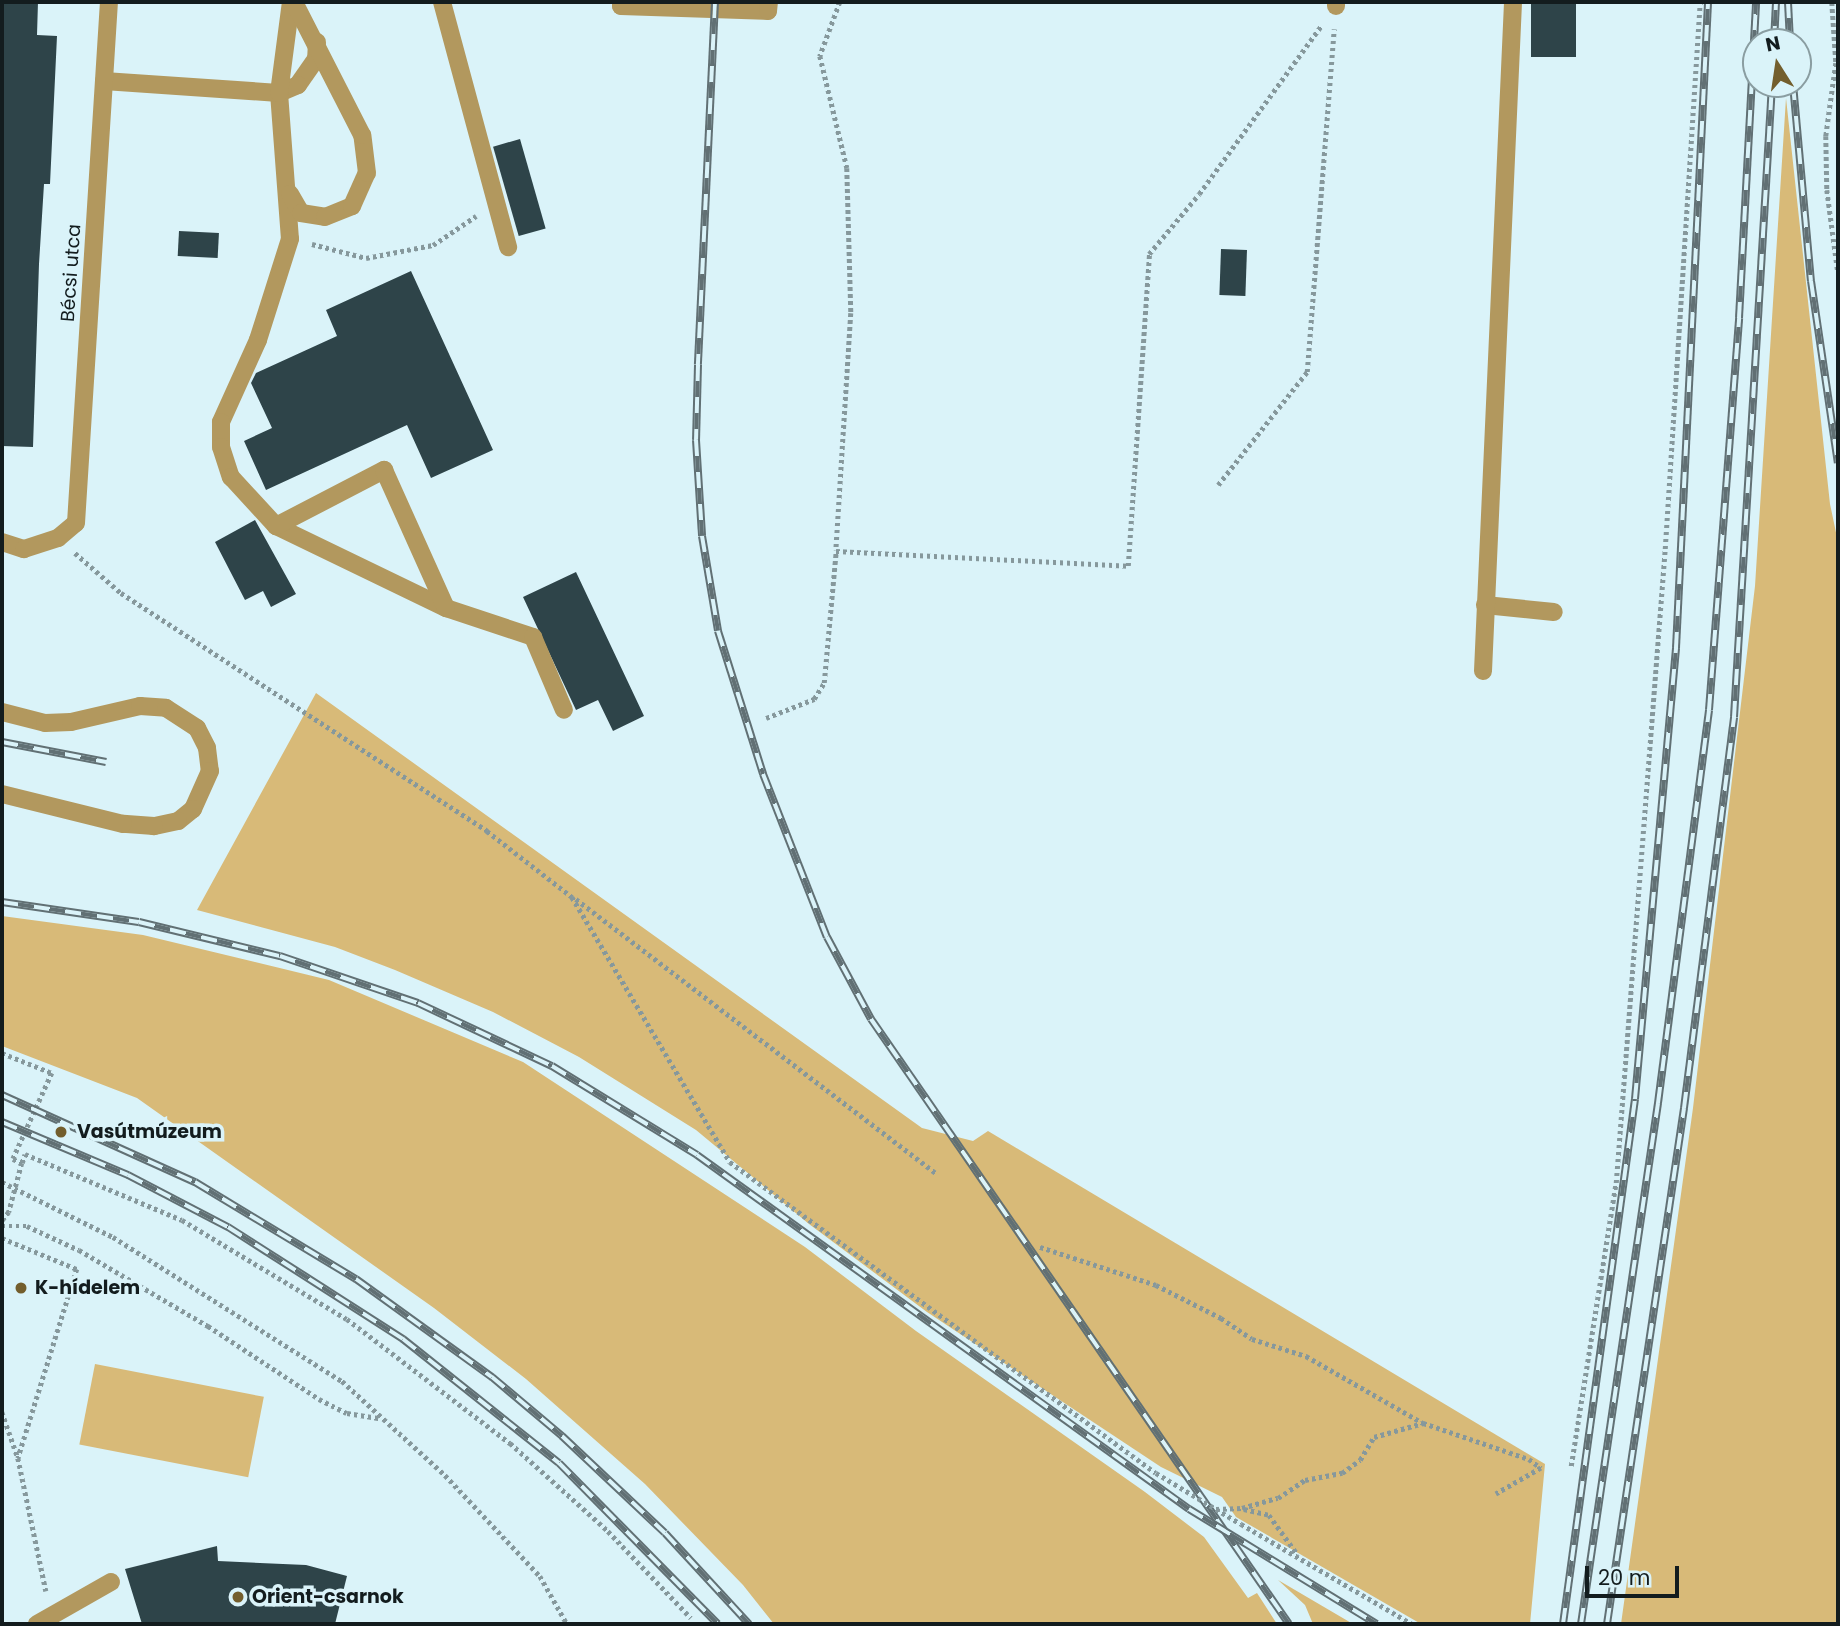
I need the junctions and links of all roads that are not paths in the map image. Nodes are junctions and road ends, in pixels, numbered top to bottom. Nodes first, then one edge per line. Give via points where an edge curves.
1 (109, 2) edge
2 (293, 2) edge
3 (442, 2) edge
4 (621, 2) edge
5 (769, 2) edge
6 (1513, 2) edge
7 (317, 42) junction
8 (104, 81) junction
9 (279, 93) junction
10 (286, 188) junction
11 (508, 247) dead end
12 (276, 526) junction
13 (2, 542) edge
14 (1485, 606) junction
15 (446, 608) junction
16 (1554, 612) dead end
17 (1483, 671) dead end
18 (564, 710) dead end
19 (2, 712) edge
20 (2, 794) edge
21 (111, 1582) dead end
22 (44, 1620) edge

1 - 8 street, Bécsi utca
2 - 7 street
2 - 9 street
3 - 11 street
4 - 5 street via 621,6 768,12
6 - 14 street
7 - 9 street via 316,59 298,85
7 - 10 street via 362,135 367,173 352,206 325,217 301,214
8 - 9 street
8 - 13 street, Bécsi utca via 76,523 58,538 24,549
9 - 10 street
10 - 12 street via 290,239 258,340 221,422 220,447 231,477
12 - 15 street
12 - 15 street via 384,470
14 - 16 street
14 - 17 street
15 - 18 street via 533,637
19 - 20 street via 45,723 71,722 140,706 166,708 197,728 207,748 210,771 193,809 178,821 154,826 123,824
21 - 22 street

